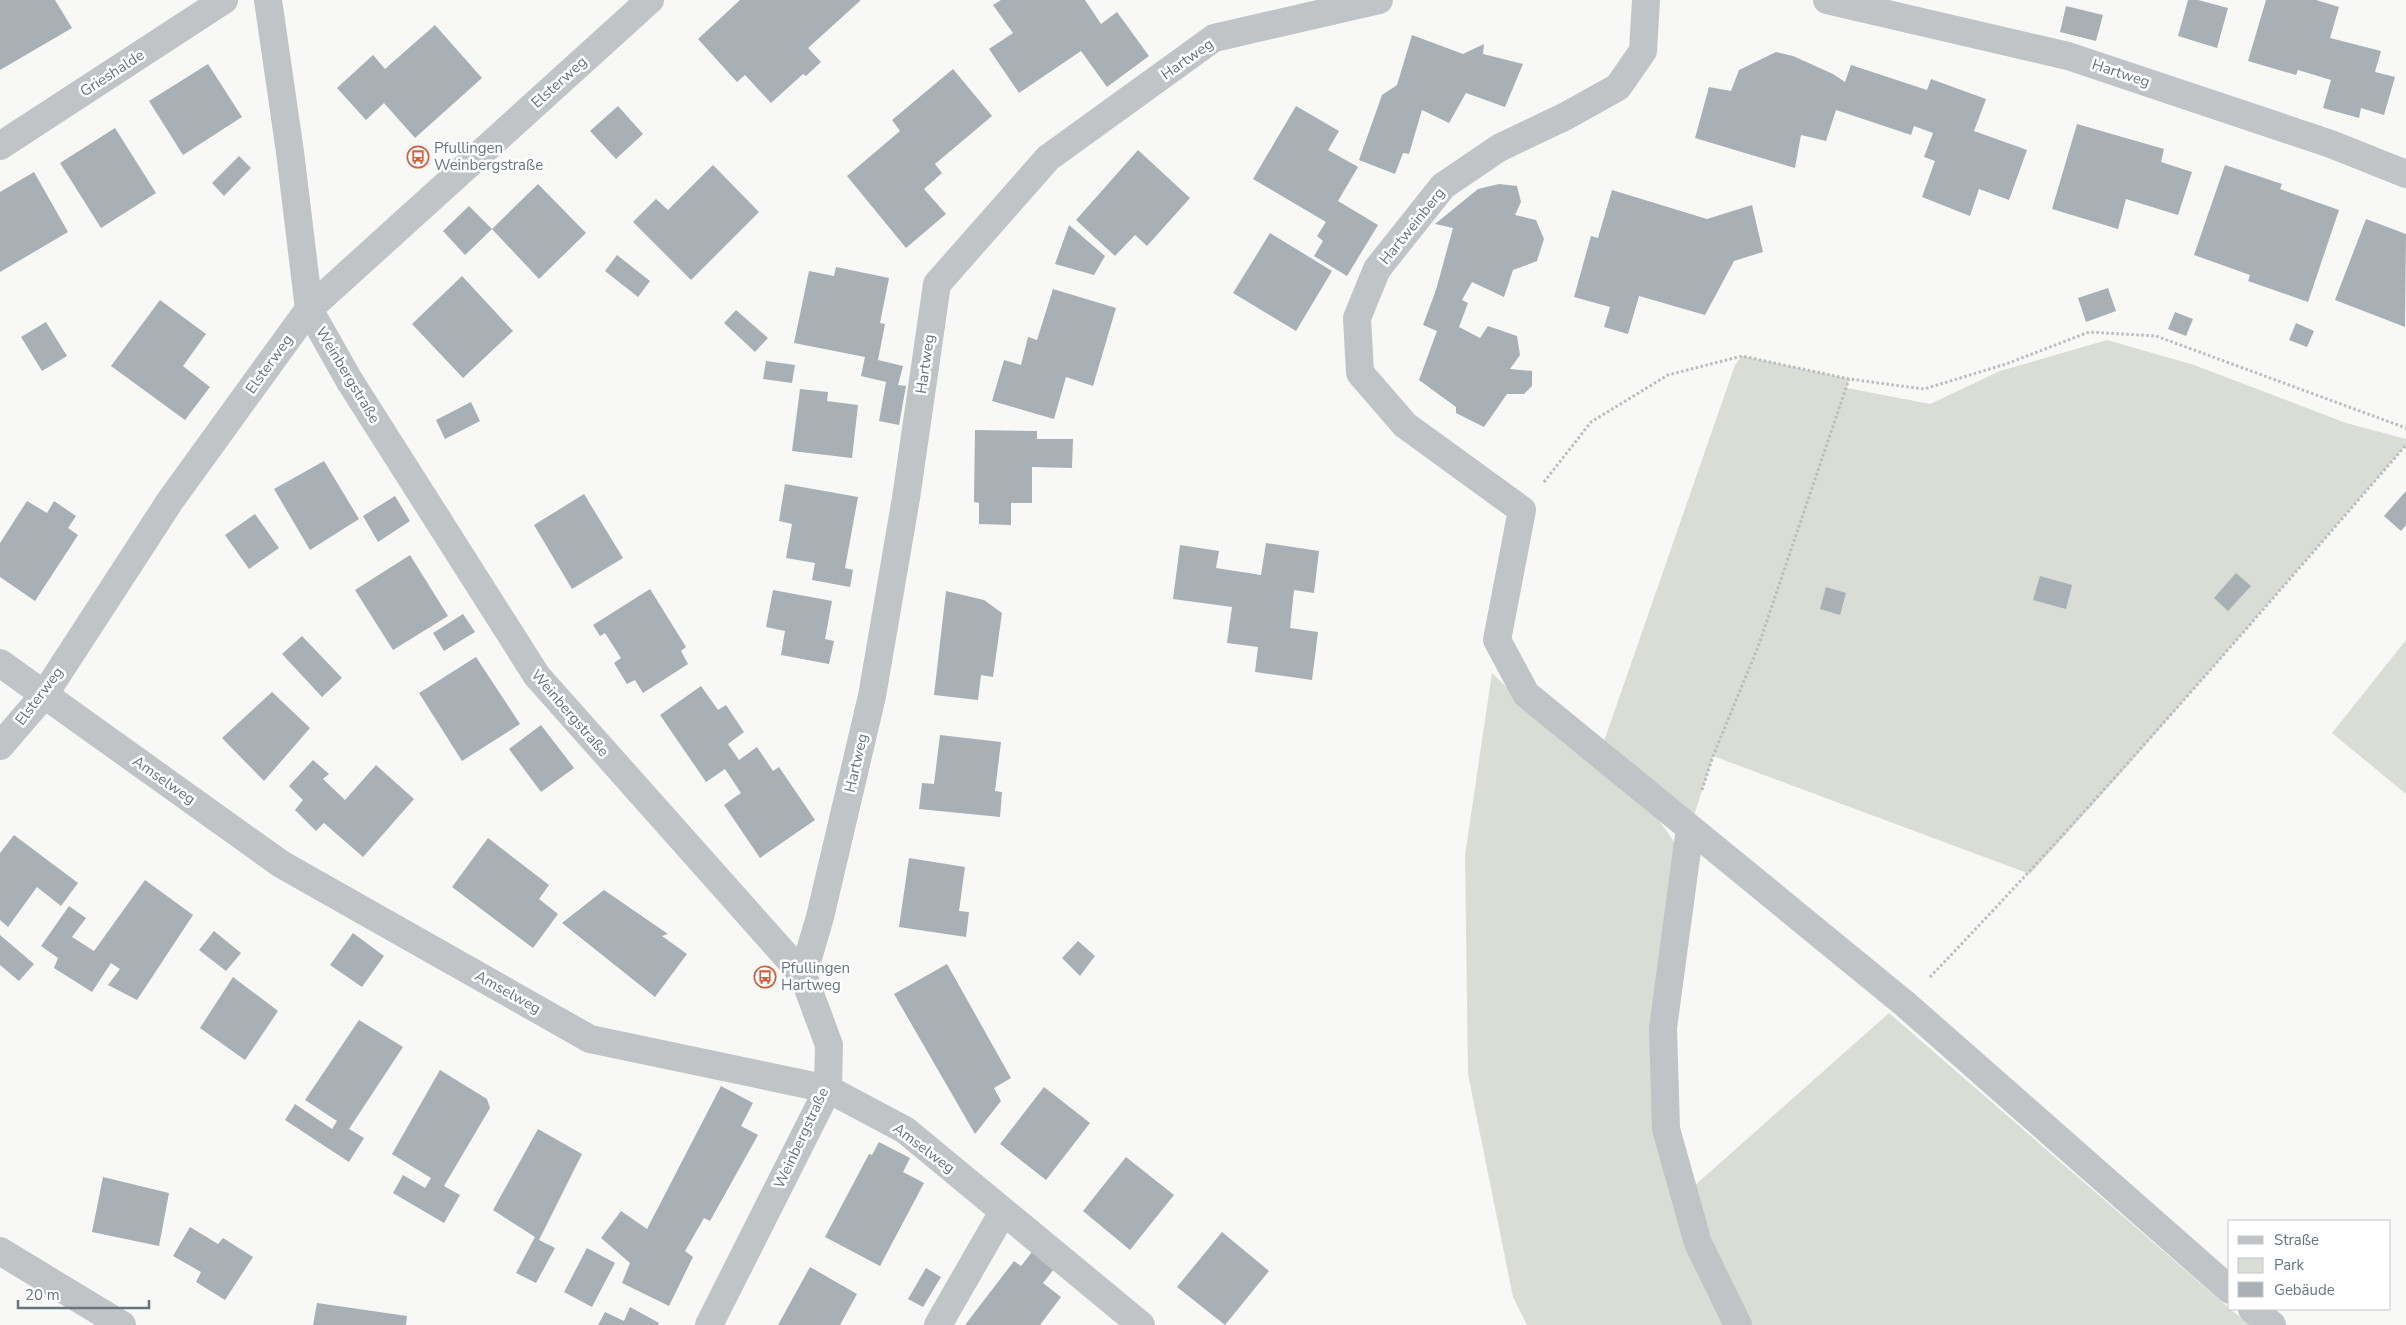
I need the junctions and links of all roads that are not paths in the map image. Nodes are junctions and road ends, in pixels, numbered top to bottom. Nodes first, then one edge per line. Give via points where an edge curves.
1 (224, 0) edge
2 (268, 0) edge
3 (650, 0) edge
4 (1379, 0) edge
5 (1646, 0) edge
6 (1827, 0) edge
7 (0, 146) edge
8 (2406, 174) edge
9 (309, 310) junction
10 (0, 663) edge
11 (44, 695) junction
12 (0, 746) edge
13 (1690, 828) junction
14 (803, 975) junction
15 (828, 1089) junction
16 (1003, 1212) junction
17 (0, 1251) edge
18 (2228, 1288) edge
19 (2253, 1310) edge
20 (122, 1325) edge
21 (709, 1325) edge
22 (938, 1325) edge
23 (1141, 1325) edge
24 (1738, 1325) edge
25 (2272, 1325) edge

1 - 7 street, Grieshalde
2 - 9 street, Weinbergstraße
3 - 9 street, Elsterweg
4 - 14 street, Hartweg via 1214,38 1048,158 937,284 906,498 872,696 820,917
5 - 13 street, Hartweinberg via 1643,51 1618,87 1499,148 1444,186 1377,269 1356,318 1360,373 1405,425 1522,510 1497,640 1526,694
6 - 8 street, Hartweg via 2068,56 2331,144
9 - 11 street, Elsterweg via 170,501
9 - 14 street, Weinbergstraße via 349,380 537,676
10 - 11 street, Amselweg
11 - 12 street, Elsterweg
11 - 15 street, Amselweg via 281,864 590,1038
13 - 18 street via 1905,1004
13 - 24 street via 1663,1028 1666,1129 1698,1243
14 - 15 street, Weinbergstraße via 829,1045
15 - 16 street, Amselweg via 905,1130
15 - 21 street, Weinbergstraße
16 - 22 street
16 - 23 street, Amselweg
17 - 20 street
19 - 25 street

